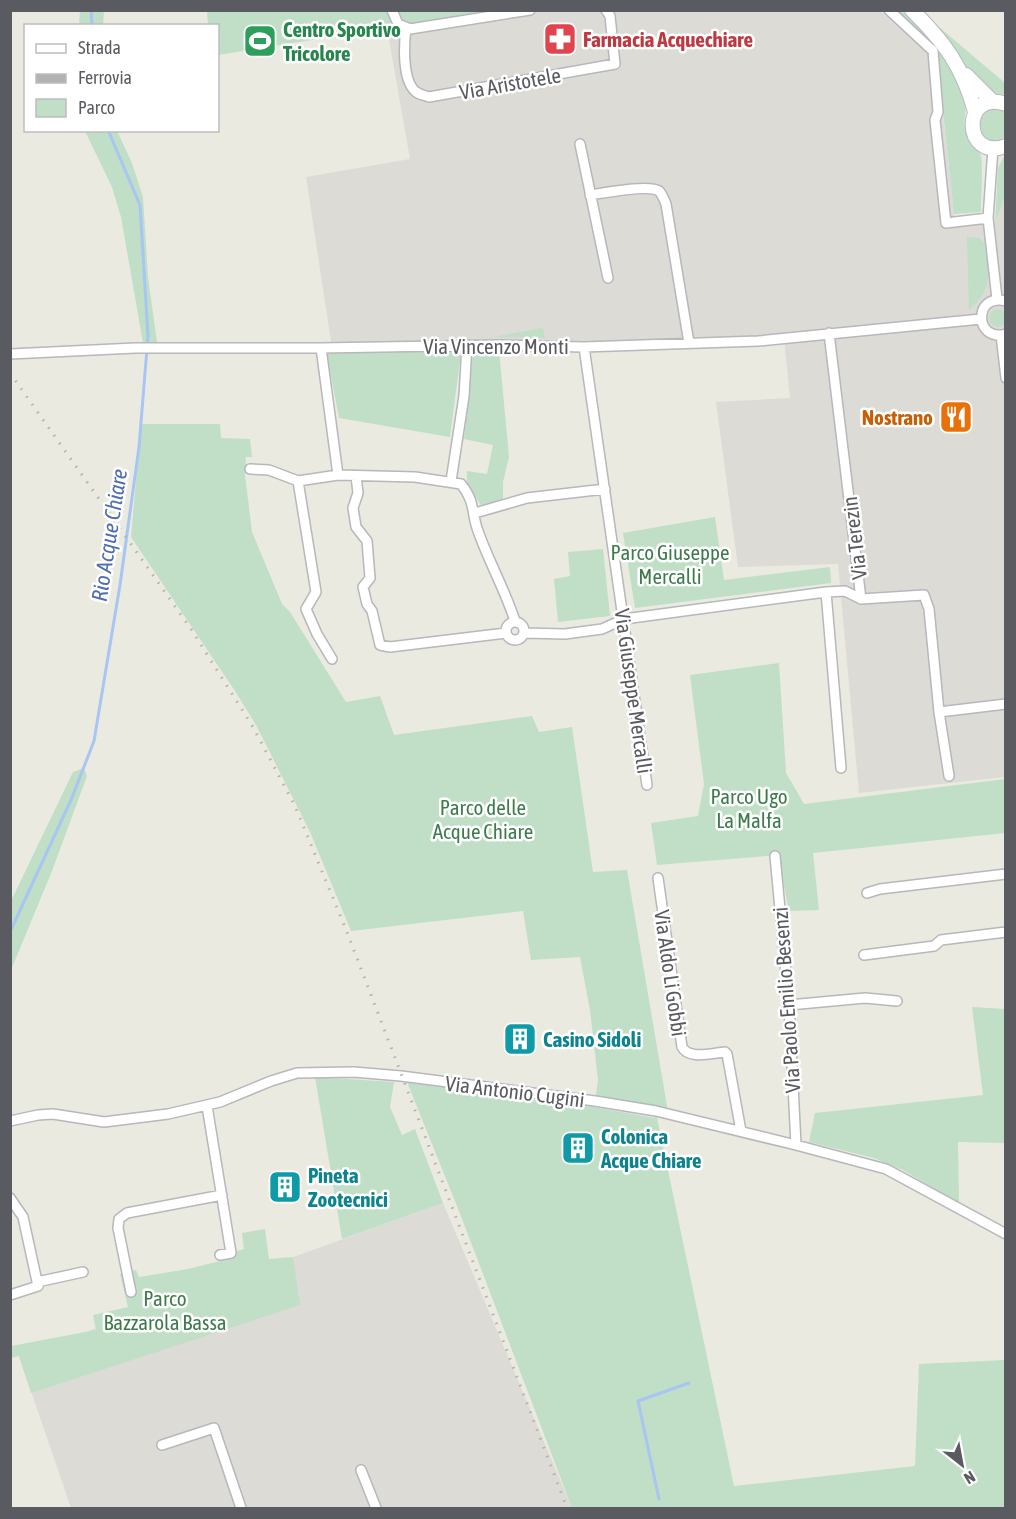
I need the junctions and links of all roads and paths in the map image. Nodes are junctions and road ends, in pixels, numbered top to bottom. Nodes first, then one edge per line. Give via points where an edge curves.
1 (392, 10) edge
2 (530, 10) edge
3 (606, 10) edge
4 (889, 10) edge
5 (912, 10) edge
6 (406, 28) junction
7 (959, 66) junction
8 (999, 103) edge
9 (975, 112) junction
10 (580, 144) dead end
11 (999, 147) edge
12 (590, 195) junction
13 (988, 218) junction
14 (608, 278) dead end
15 (1001, 300) edge
16 (981, 320) junction
17 (829, 333) junction
18 (1003, 335) edge
19 (689, 344) junction
20 (467, 345) junction
21 (584, 347) junction
22 (321, 348) junction
23 (10, 354) edge
24 (1005, 378) edge
25 (250, 469) dead end
26 (338, 475) junction
27 (356, 476) junction
28 (298, 481) junction
29 (451, 482) junction
30 (605, 489) junction
31 (475, 513) junction
32 (826, 592) junction
33 (861, 599) junction
34 (624, 619) junction
35 (515, 621) junction
36 (506, 633) junction
37 (524, 633) junction
38 (332, 660) dead end
39 (1005, 704) edge
40 (939, 712) junction
41 (842, 768) dead end
42 (949, 776) dead end
43 (647, 785) dead end
44 (775, 856) dead end
45 (1005, 874) edge
46 (657, 878) dead end
47 (867, 893) dead end
48 (1005, 932) edge
49 (864, 955) dead end
50 (897, 1001) dead end
51 (789, 1005) junction
52 (207, 1106) junction
53 (10, 1121) edge
54 (741, 1131) junction
55 (796, 1145) junction
56 (222, 1196) junction
57 (10, 1198) edge
58 (1005, 1234) edge
59 (220, 1255) dead end
60 (83, 1272) dead end
61 (37, 1282) junction
62 (131, 1292) dead end
63 (10, 1296) edge
64 (162, 1445) dead end
65 (362, 1470) dead end
66 (239, 1508) edge
67 (376, 1509) edge

1 - 6 street via 398,24
2 - 6 street
3 - 6 street, Via Aristotele via 615,64 429,97 417,93 410,84 404,53
4 - 13 street via 933,51 938,112 935,120 946,223
5 - 7 main road
7 - 8 main road
7 - 9 main road
8 - 9 main road via 983,105
9 - 11 main road via 971,125 975,138 986,147
10 - 12 street
11 - 13 street
12 - 14 street
12 - 19 street via 646,188 656,189 663,196
13 - 15 street
15 - 16 street via 987,304
16 - 17 street, Via Vincenzo Monti
16 - 18 street via 990,333
17 - 19 street, Via Vincenzo Monti
17 - 33 street, Via Terezin
18 - 24 street
19 - 21 street, Via Vincenzo Monti
20 - 21 street, Via Vincenzo Monti
20 - 22 street, Via Vincenzo Monti
20 - 29 street
21 - 30 street, Via Giuseppe Mercalli
22 - 23 street, Via Vincenzo Monti via 135,348
22 - 26 street
25 - 28 street via 268,470
26 - 27 street
26 - 28 street
27 - 29 street
27 - 36 street via 358,493 353,508 356,527 367,541 370,578 363,587 380,645
28 - 38 street via 316,592 306,609
29 - 31 street via 461,484 469,494
30 - 31 street via 527,498
30 - 34 street, Via Giuseppe Mercalli
31 - 35 street via 477,529
32 - 33 street via 844,591
32 - 34 street
32 - 41 street
33 - 40 street, Via Terezin via 924,595 929,609
34 - 37 street via 602,629 565,634
34 - 43 street, Via Giuseppe Mercalli
35 - 36 street via 506,627
35 - 37 street via 523,626
36 - 37 street via 514,640
39 - 40 street
40 - 42 street, Via Terezin
44 - 51 street, Via Paolo Emilio Besenzi
45 - 47 street
46 - 54 street, Via Aldo Li Gobbi via 682,1047 690,1055 728,1055
48 - 49 street
50 - 51 street via 865,998
51 - 55 street, Via Paolo Emilio Besenzi
52 - 53 street, Via Antonio Cugini via 125,1121 104,1122 53,1114
52 - 54 street, Via Antonio Cugini via 284,1076 354,1072 596,1101
52 - 56 street
54 - 55 street, Via Antonio Cugini
55 - 58 street, Via Antonio Cugini via 886,1169
56 - 59 street via 231,1253
56 - 62 street via 127,1213 119,1218
57 - 61 street via 23,1217
60 - 61 street
61 - 63 street via 38,1286
64 - 66 street via 214,1428
65 - 67 street

